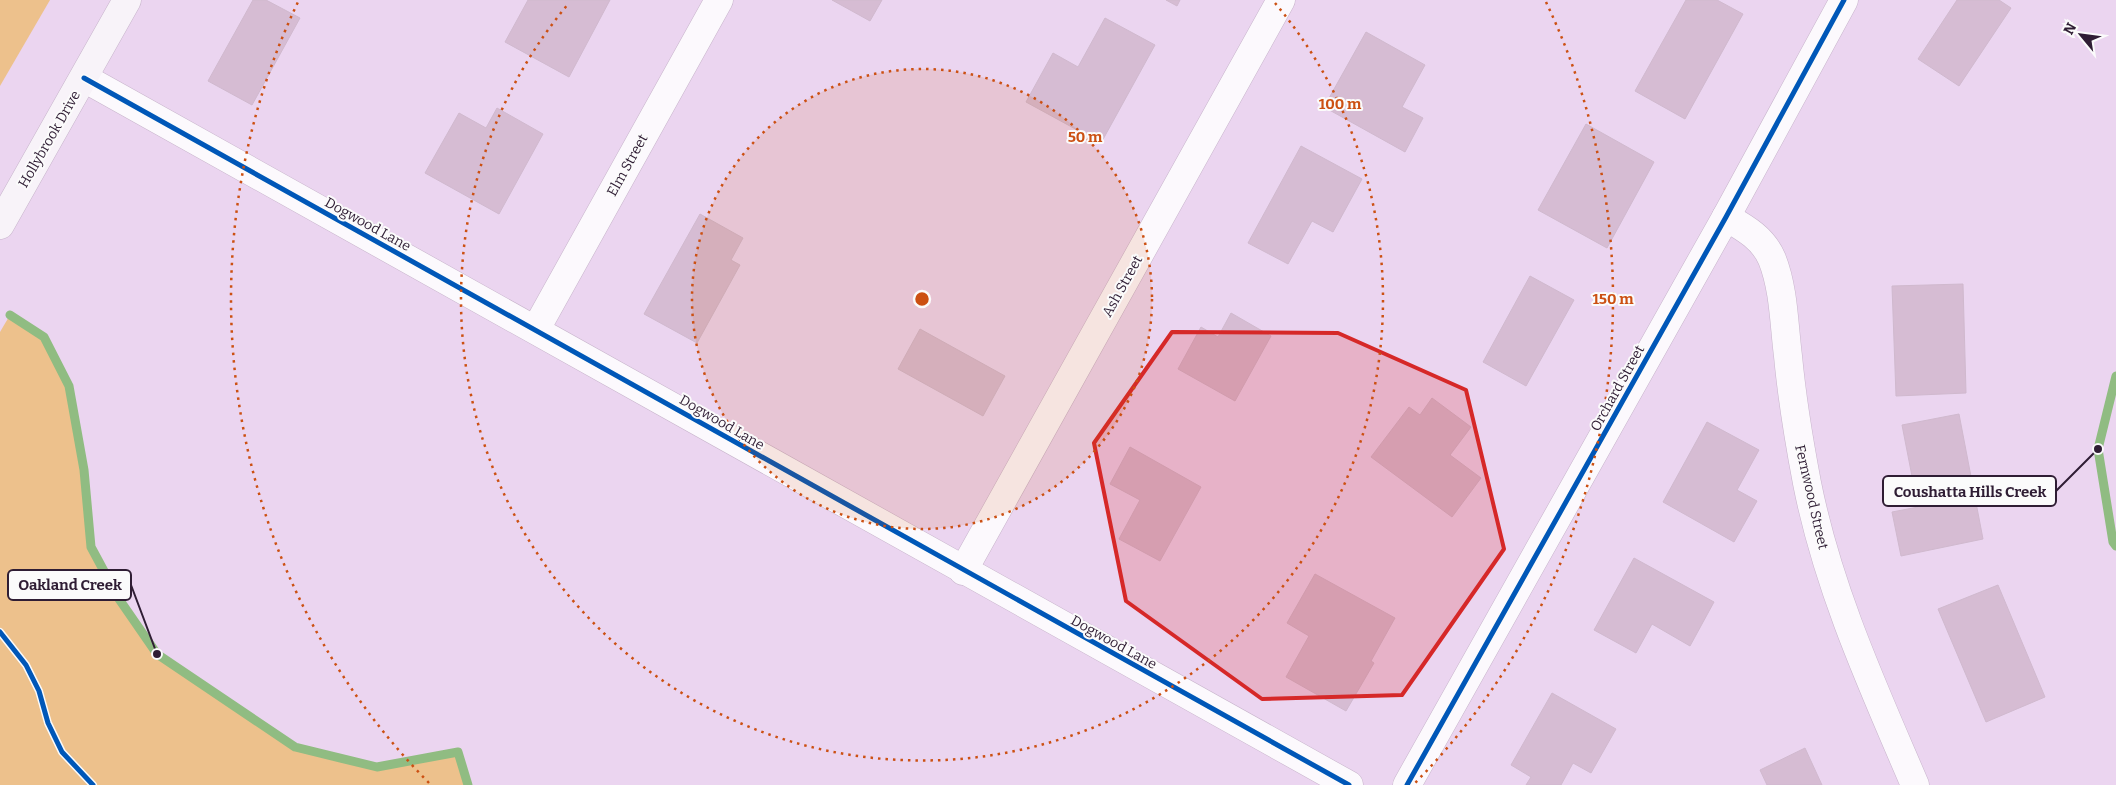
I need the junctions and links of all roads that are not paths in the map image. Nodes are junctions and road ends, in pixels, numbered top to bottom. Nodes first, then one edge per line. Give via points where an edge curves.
1 (127, 0) edge
2 (719, 0) edge
3 (1281, 0) edge
4 (1844, 0) edge
5 (84, 78) junction
6 (1726, 217) junction
7 (0, 225) edge
8 (536, 329) junction
9 (963, 571) junction
10 (1349, 785) edge
11 (1407, 785) edge
12 (1915, 785) edge

1 - 5 main road, Hollybrook Drive
2 - 8 street, Elm Street
3 - 9 street, Ash Street
4 - 6 street, Orchard Street
5 - 7 main road, Hollybrook Drive
5 - 8 street, Dogwood Lane
6 - 11 street, Orchard Street
6 - 12 street, Fernwood Street via 1759,238 1777,274 1793,402 1818,529 1862,662
8 - 9 street, Dogwood Lane
9 - 10 street, Dogwood Lane

